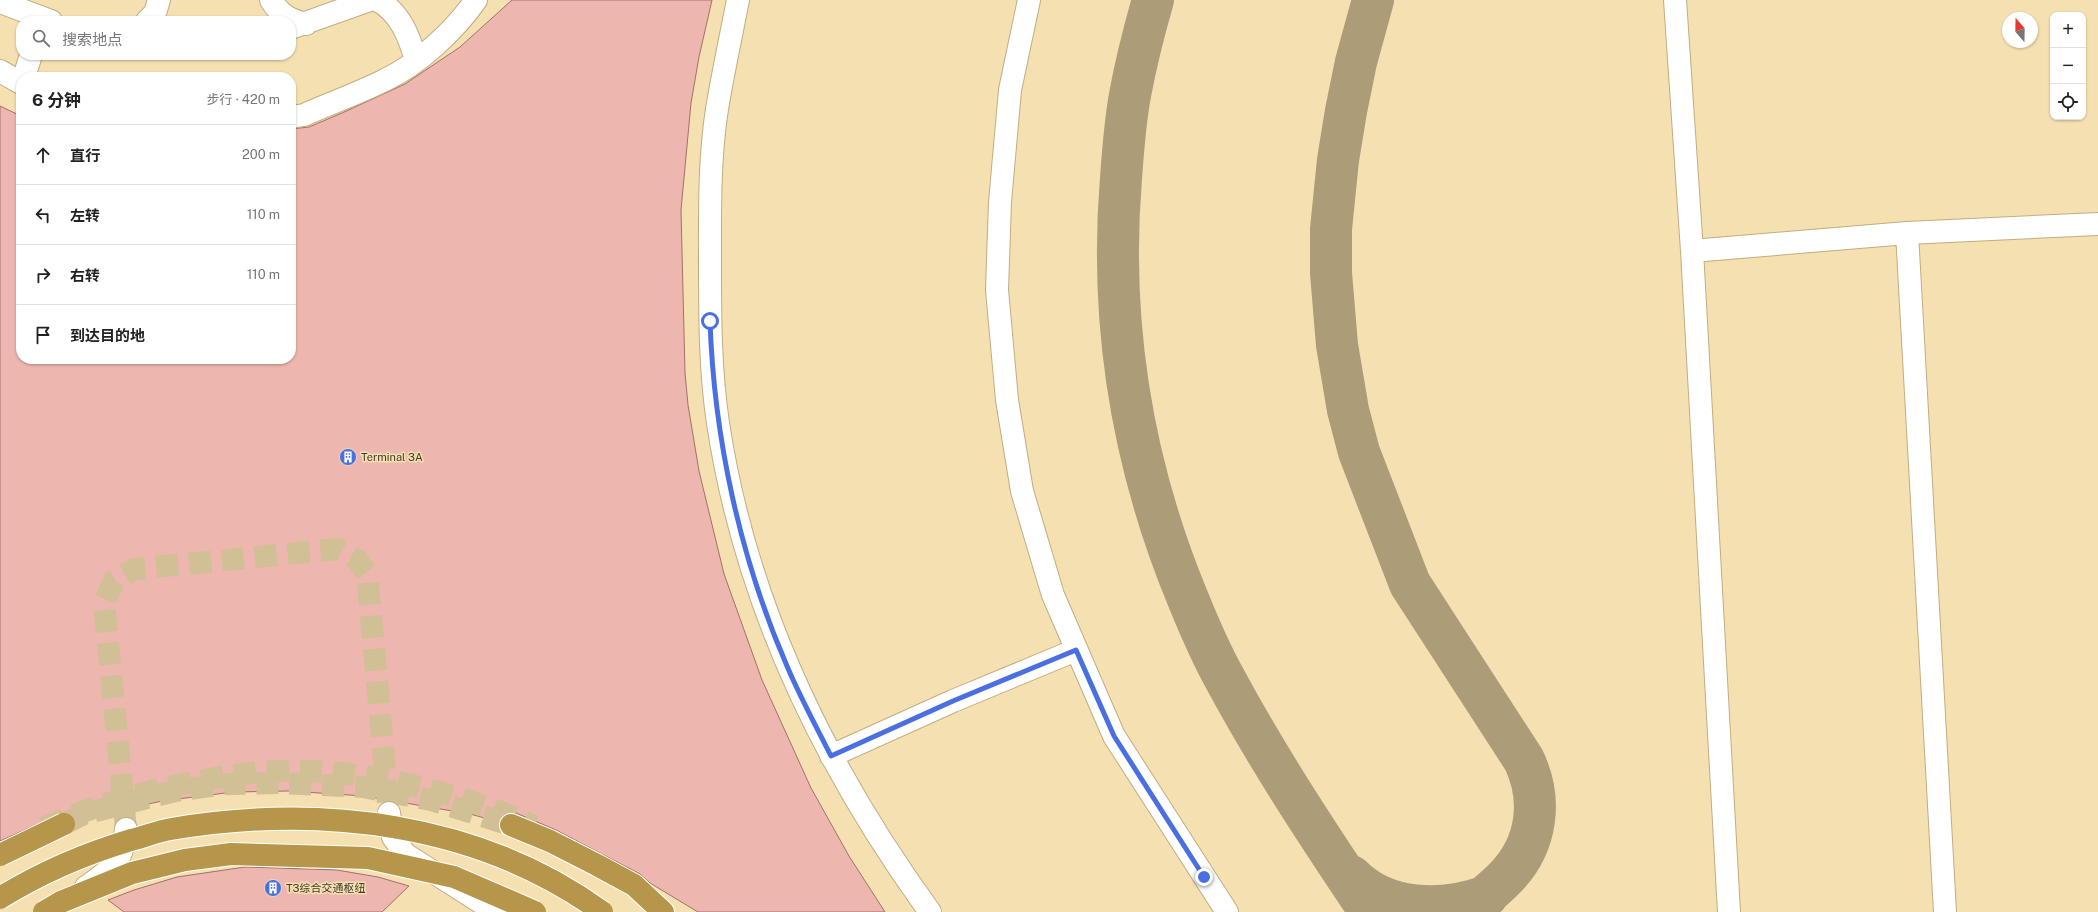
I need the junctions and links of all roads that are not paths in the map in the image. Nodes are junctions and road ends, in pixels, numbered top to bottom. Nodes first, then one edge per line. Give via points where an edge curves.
1 (159, 0) edge
2 (271, 0) edge
3 (370, 0) edge
4 (377, 0) edge
5 (476, 0) edge
6 (738, 0) edge
7 (1029, 0) edge
8 (1675, 0) edge
9 (0, 2) edge
10 (36, 16) edge
11 (152, 16) edge
12 (285, 16) edge
13 (298, 26) edge
14 (29, 60) edge
15 (416, 60) junction
16 (0, 71) edge
17 (26, 72) edge
18 (16, 80) edge
19 (296, 116) edge
20 (2098, 224) edge
21 (1907, 232) junction
22 (1692, 251) junction
23 (1076, 650) junction
24 (831, 756) junction
25 (389, 813) tunnel mouth
26 (64, 824) tunnel mouth
27 (510, 826) tunnel mouth
28 (126, 829) tunnel mouth
29 (0, 855) edge
30 (0, 898) edge
31 (44, 912) edge
32 (52, 912) edge
33 (496, 912) edge
34 (535, 912) edge
35 (602, 912) edge
36 (663, 912) edge
37 (930, 912) edge
38 (1227, 912) edge
39 (1729, 912) edge
40 (1945, 912) edge

1 - 11 lane
2 - 12 lane
3 - 13 lane
4 - 15 lane via 397,16
5 - 15 lane via 445,36
6 - 24 lane via 717,111 710,202 711,358 718,422 736,511 765,608 787,666
7 - 23 lane via 1010,90 1000,202 997,290 1007,400 1022,491 1053,595
8 - 22 lane
9 - 10 lane
14 - 17 lane
15 - 19 lane via 387,80
16 - 18 lane
20 - 21 lane
21 - 22 lane
21 - 40 lane
22 - 39 lane
23 - 24 lane via 953,701
23 - 38 lane via 1114,736
24 - 37 lane via 878,838
25 - 33 lane via 393,837 406,854
26 - 29 highway, bridge
27 - 36 highway via 550,841 634,885
28 - 32 lane via 123,850 118,862
30 - 35 highway, bridge via 58,866 95,851 170,829 260,818 327,819 394,826 454,841 522,865 582,897
31 - 34 highway, bridge via 61,902 132,872 185,860 231,854 368,858 454,877

